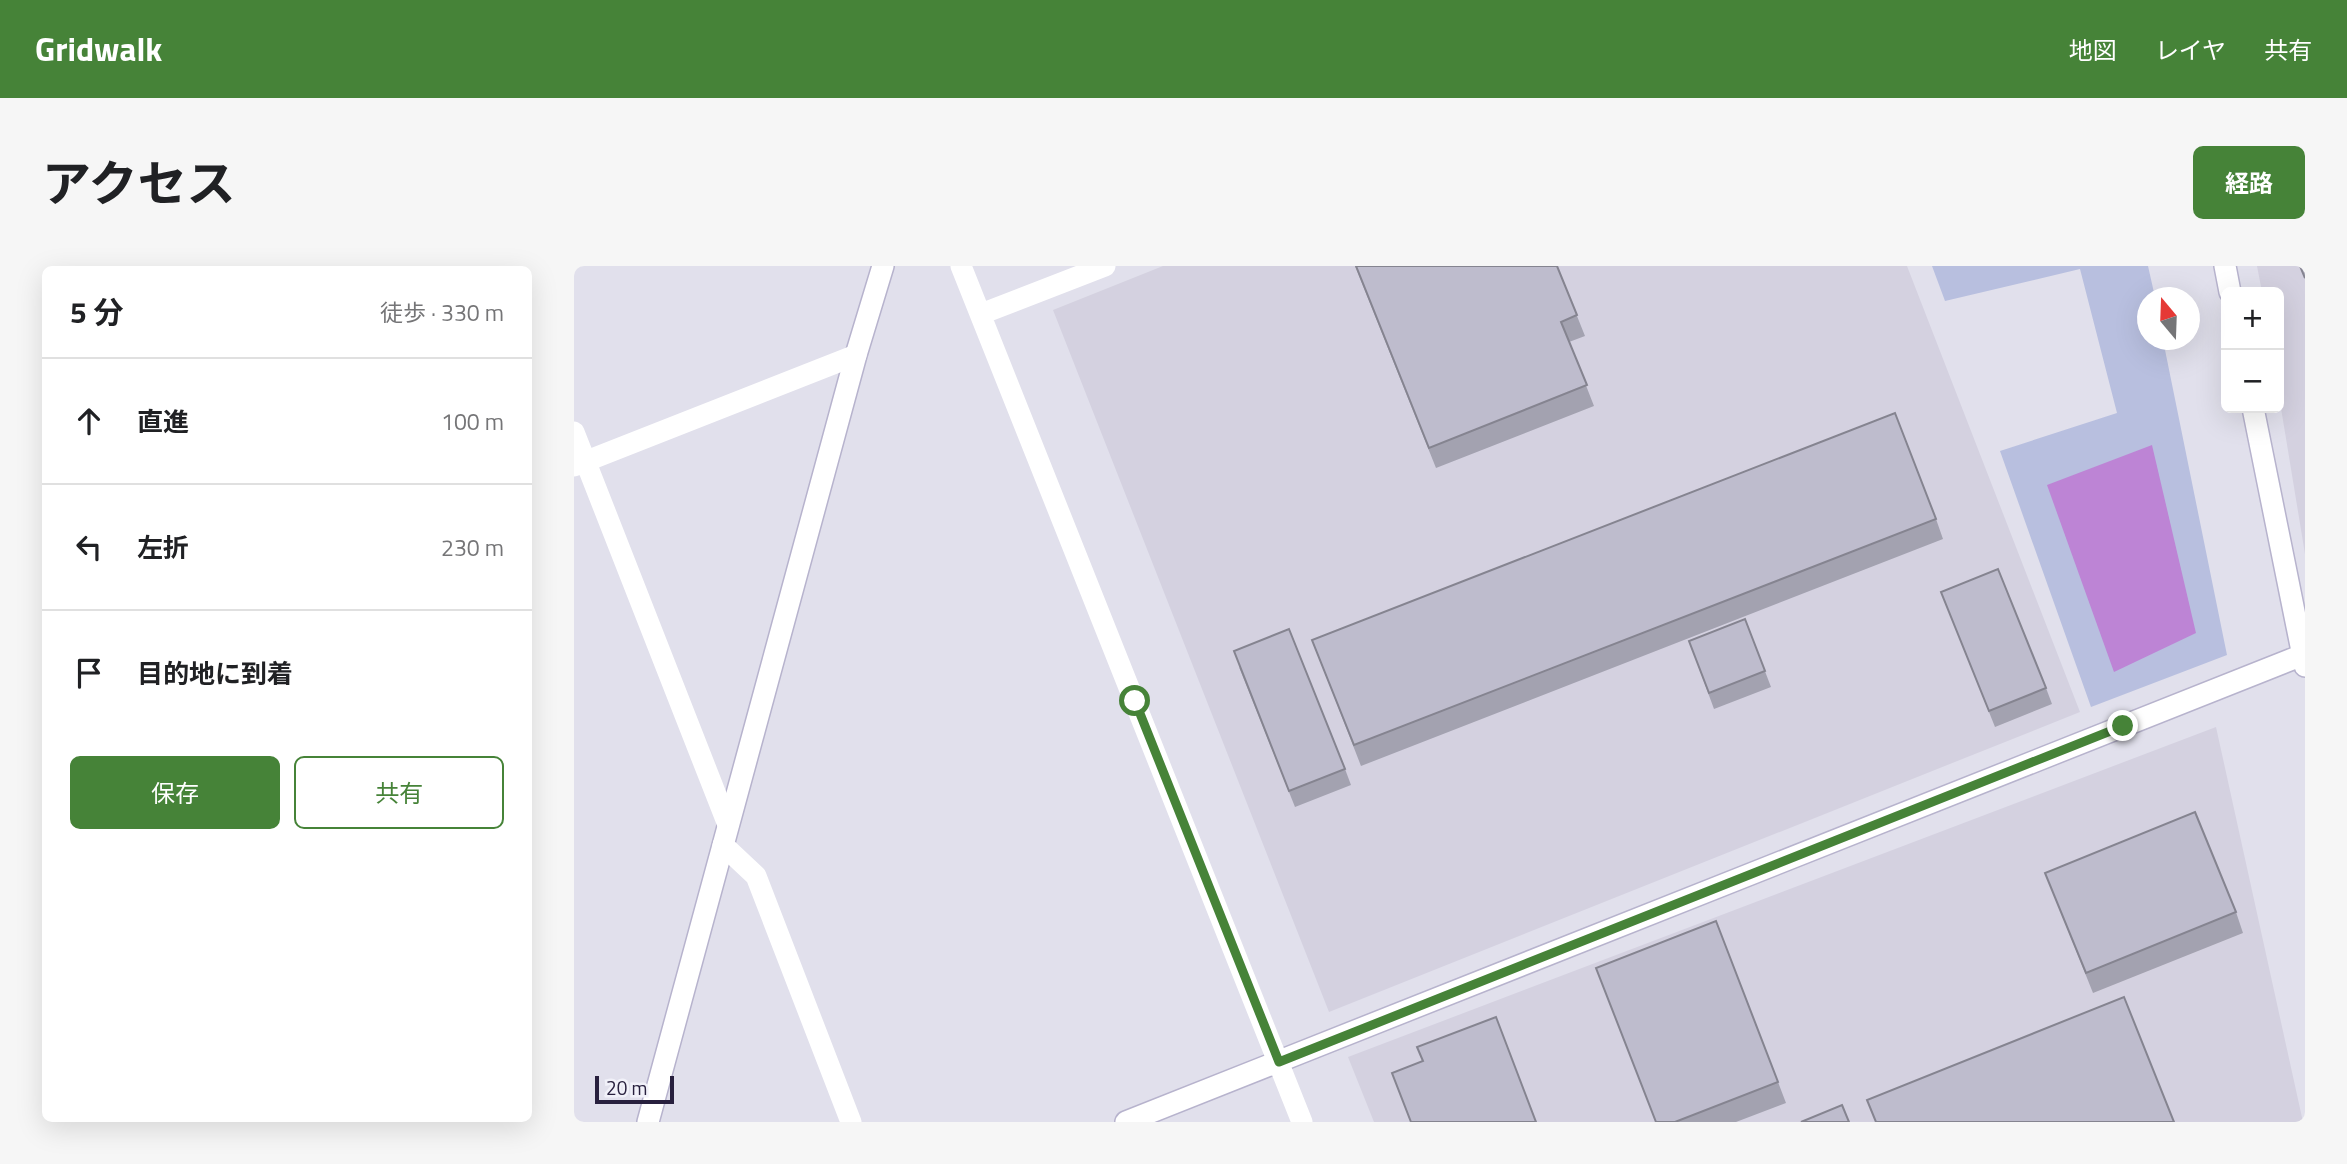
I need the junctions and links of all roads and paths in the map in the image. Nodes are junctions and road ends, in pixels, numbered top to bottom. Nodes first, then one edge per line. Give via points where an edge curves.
1 (883, 266) edge
2 (961, 266) edge
3 (1105, 266) edge
4 (2225, 266) edge
5 (2229, 287) edge
6 (981, 314) junction
7 (856, 355) junction
8 (2254, 413) edge
9 (574, 432) edge
10 (580, 463) edge
11 (2304, 658) edge
12 (726, 835) junction
13 (1279, 1062) junction
14 (648, 1122) edge
15 (851, 1122) edge
16 (1126, 1122) edge
17 (1302, 1122) edge

1 - 7 street
2 - 6 street
3 - 6 street
4 - 5 street
6 - 13 street
7 - 10 street
7 - 12 street
8 - 11 street
9 - 10 street
10 - 12 street
11 - 13 street
12 - 14 street
12 - 15 street via 756,876
13 - 16 street
13 - 17 street

